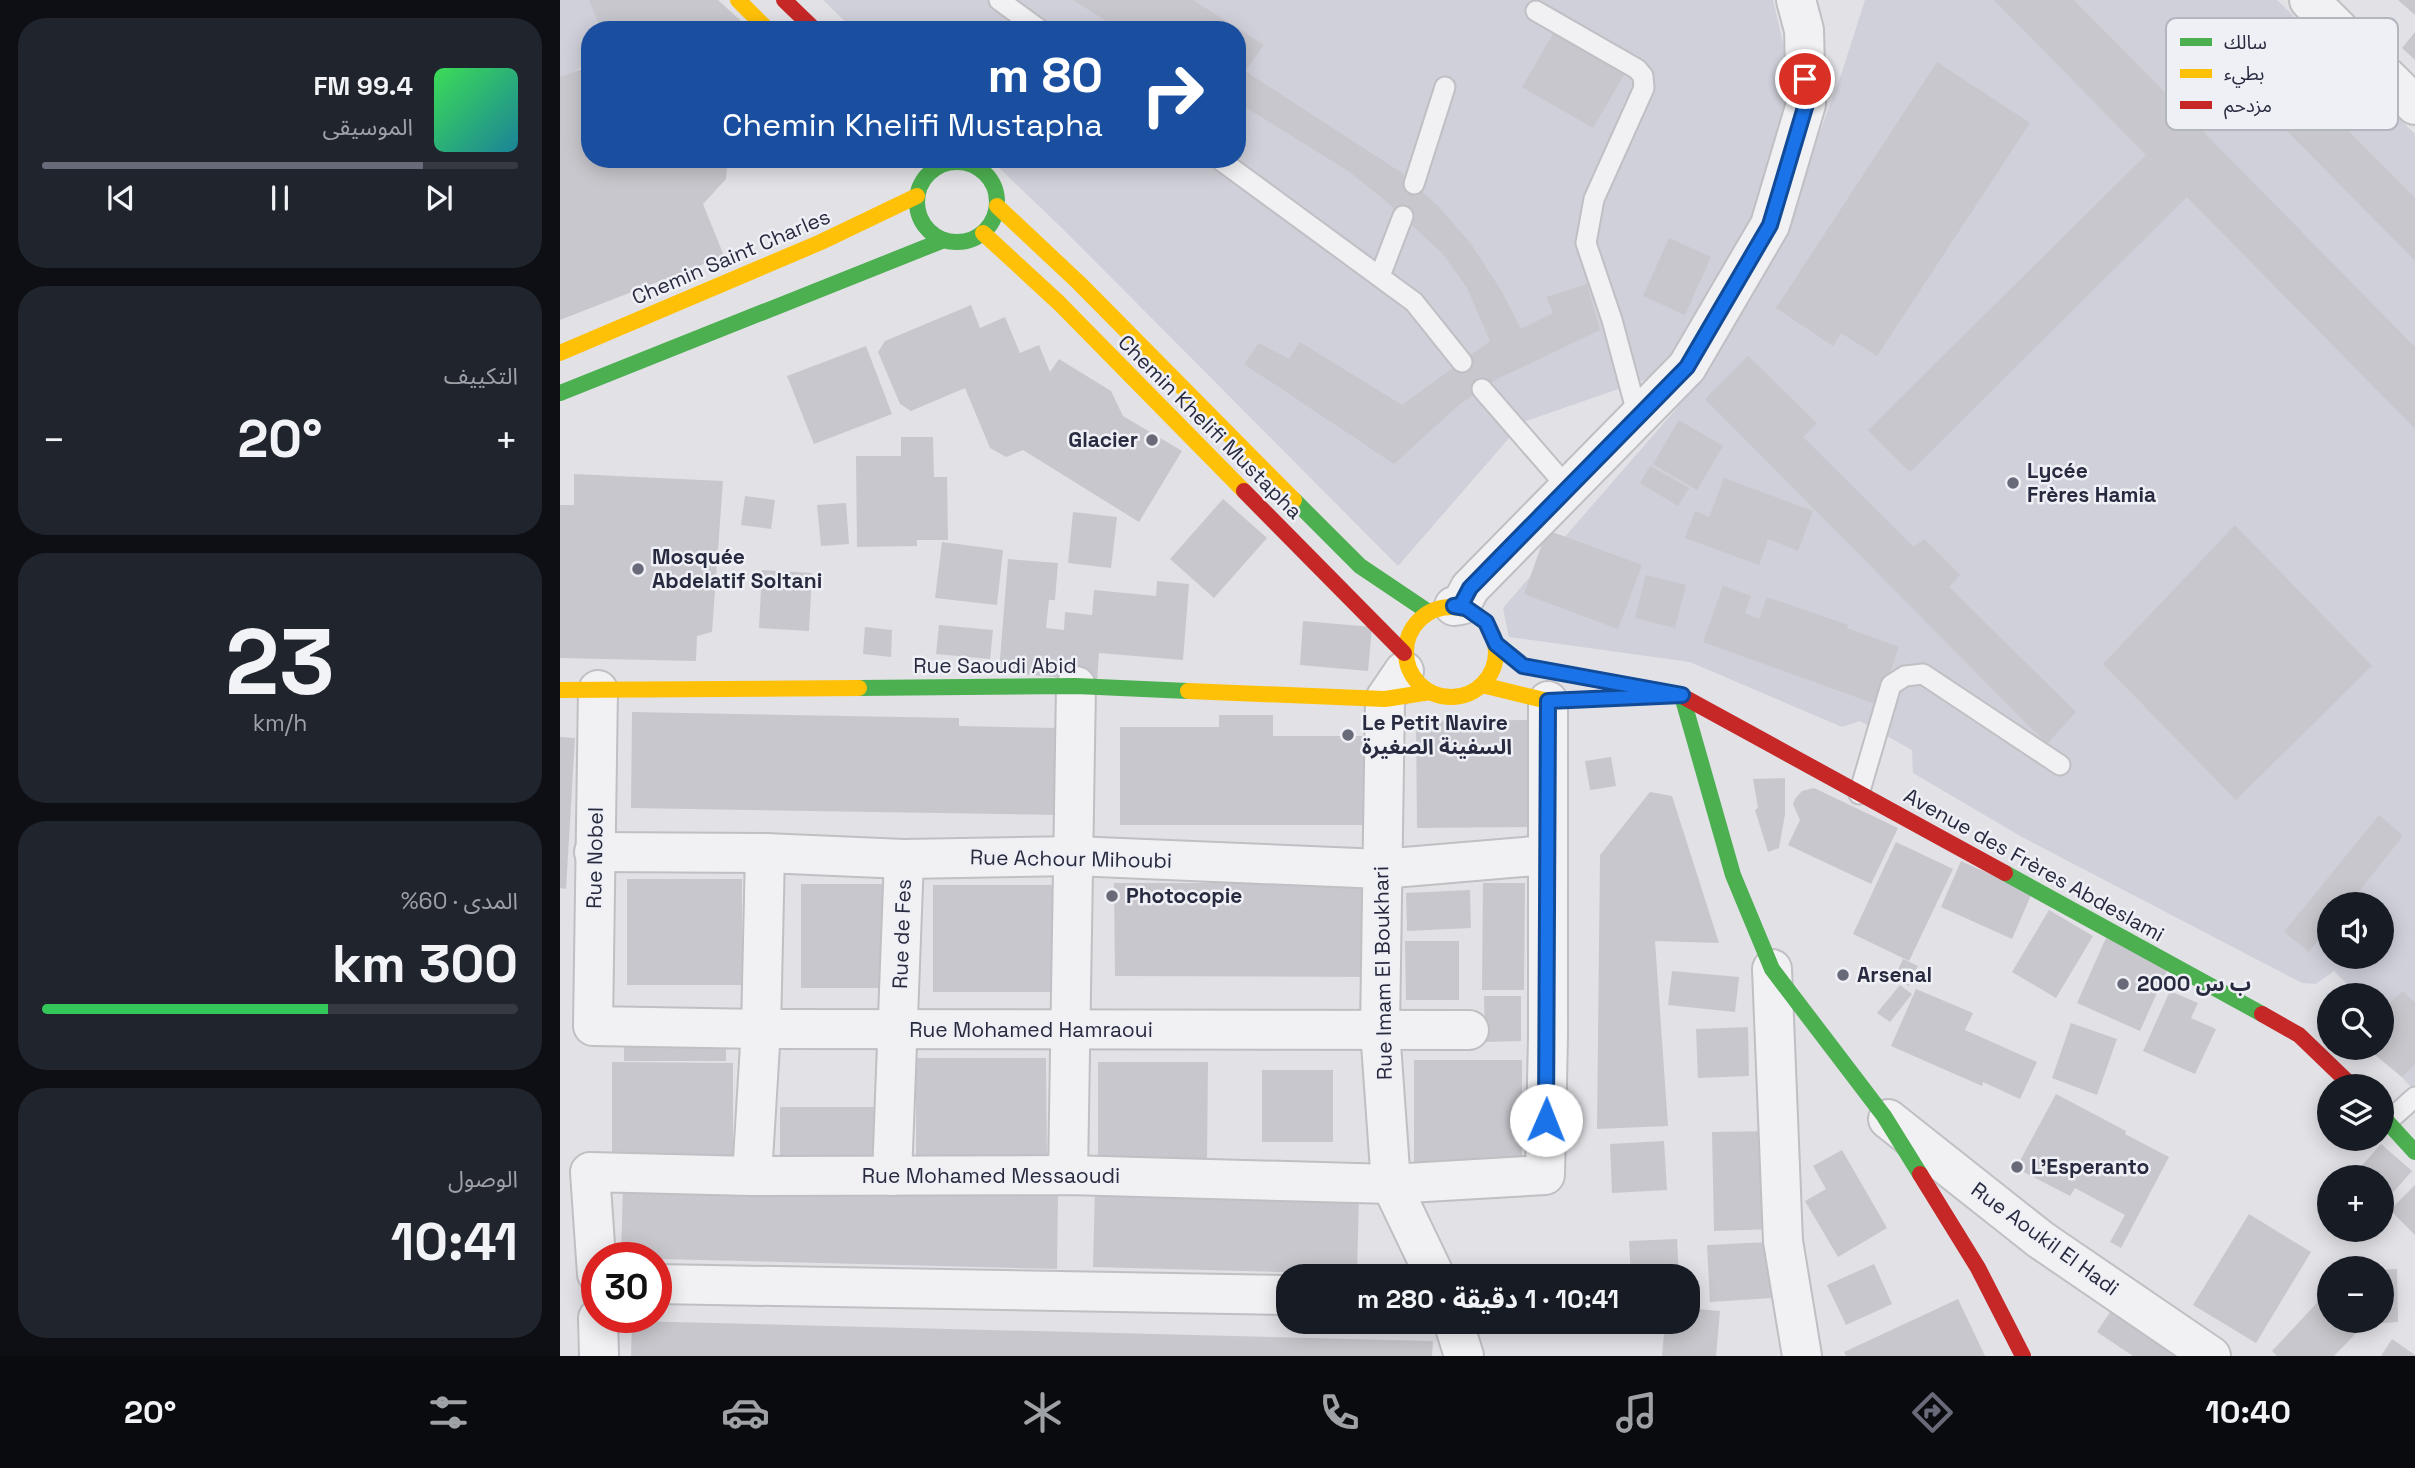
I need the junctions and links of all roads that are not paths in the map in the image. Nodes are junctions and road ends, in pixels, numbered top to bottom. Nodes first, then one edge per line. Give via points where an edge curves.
1 (738, 0) edge
2 (784, 0) edge
3 (999, 0) edge
4 (1796, 0) edge
5 (2309, 0) edge
6 (1536, 11) dead end
7 (2327, 18) edge
8 (759, 21) edge
9 (806, 21) edge
10 (1028, 21) edge
11 (1445, 87) dead end
12 (2398, 88) edge
13 (2415, 105) edge
14 (936, 168) edge
15 (976, 168) edge
16 (1231, 168) edge
17 (1414, 184) dead end
18 (917, 185) junction
19 (997, 206) junction
20 (1403, 216) dead end
21 (983, 233) junction
22 (944, 240) junction
23 (1380, 276) junction
24 (560, 353) edge
25 (1462, 362) dead end
26 (1482, 390) dead end
27 (560, 393) edge
28 (1638, 417) junction
29 (1568, 488) junction
30 (1440, 608) junction
31 (1496, 644) junction
32 (1414, 671) junction
33 (1482, 685) junction
34 (1076, 686) junction
35 (560, 690) edge
36 (598, 690) junction
37 (1682, 695) junction
38 (1385, 699) junction
39 (1548, 701) junction
40 (2060, 765) dead end
41 (1859, 794) junction
42 (594, 852) junction
43 (765, 853) junction
44 (1547, 855) junction
45 (1074, 856) junction
46 (904, 859) junction
47 (1381, 869) junction
48 (1772, 969) junction
49 (593, 1026) joint
50 (761, 1029) junction
51 (899, 1029) junction
52 (1071, 1029) junction
53 (1380, 1030) junction
54 (1469, 1030) dead end
55 (2340, 1074) edge
56 (2415, 1097) edge
57 (2394, 1112) edge
58 (1884, 1116) junction
59 (2394, 1130) edge
60 (2415, 1152) edge
61 (1068, 1175) junction
62 (752, 1176) junction
63 (892, 1176) junction
64 (1391, 1184) junction
65 (595, 1242) edge
66 (1429, 1264) edge
67 (672, 1284) edge
68 (1276, 1295) edge
69 (598, 1333) edge
70 (1457, 1334) edge
71 (599, 1356) edge
72 (1464, 1356) edge
73 (1802, 1356) edge
74 (2023, 1356) edge
75 (2211, 1356) edge

1 - 8 main road
2 - 9 main road
3 - 10 lane
4 - 28 street via 1804,30 1806,104 1770,225 1687,367
5 - 7 street
6 - 28 lane via 1643,76 1644,88 1594,199 1586,243
11 - 17 lane
12 - 13 street
14 - 18 main road
15 - 19 main road via 990,181
16 - 23 lane
18 - 22 main road via 922,223
18 - 24 main road, Chemin Saint Charles via 821,243
19 - 21 main road
19 - 30 main road, Chemin Khelifi Mustapha via 1360,566
20 - 23 lane
21 - 22 main road via 958,242
21 - 32 main road, Chemin Khelifi Mustapha via 1059,303
22 - 27 main road
23 - 25 lane via 1413,302
26 - 29 lane
28 - 29 street
29 - 30 street via 1470,588 1461,605
30 - 31 main road via 1466,608 1486,622
30 - 32 main road via 1415,622 1407,635
31 - 33 main road via 1496,660
31 - 37 main road via 1523,666
32 - 33 main road via 1440,696 1464,697
32 - 38 street
33 - 39 main road
34 - 36 main road, Rue Saoudi Abid
34 - 38 main road, Rue Saoudi Abid
34 - 45 street
35 - 36 main road, Rue Saoudi Abid
36 - 42 street, Rue Nobel
37 - 39 main road
37 - 41 main road, Avenue des Frères Abdeslami
37 - 48 main road via 1733,874
38 - 47 street, Rue Imam El Boukhari
39 - 44 street
40 - 41 lane via 1923,674 1905,676 1891,685
41 - 55 main road, Avenue des Frères Abdeslami via 2299,1035
42 - 43 street, Rue Achour Mihoubi
42 - 49 street, Rue Nobel
43 - 46 street, Rue Achour Mihoubi
43 - 50 street
44 - 47 street, Rue Achour Mihoubi
44 - 64 street, Rue Mohamed Messaoudi via 1545,1175
45 - 46 street, Rue Achour Mihoubi
45 - 47 street, Rue Achour Mihoubi
45 - 52 street
46 - 51 street, Rue de Fes
47 - 53 street, Rue Imam El Boukhari
48 - 58 main road
48 - 73 street via 1783,1241
49 - 50 street, Rue Mohamed Hamraoui
50 - 51 street, Rue Mohamed Hamraoui
50 - 62 street
51 - 52 street, Rue Mohamed Hamraoui
51 - 63 street, Rue de Fes
52 - 53 street, Rue Mohamed Hamraoui
52 - 61 street
53 - 54 street, Rue Mohamed Hamraoui
53 - 64 street, Rue Imam El Boukhari
56 - 57 lane
58 - 74 main road via 1978,1268
58 - 75 street, Rue Aoukil El Hadi via 2041,1240
59 - 60 main road
61 - 63 street, Rue Mohamed Messaoudi
61 - 64 street, Rue Mohamed Messaoudi
62 - 63 street, Rue Mohamed Messaoudi
62 - 65 street, Rue Mohamed Messaoudi via 590,1172
64 - 66 street, Rue Imam El Boukhari
67 - 68 street
69 - 71 street
70 - 72 street

